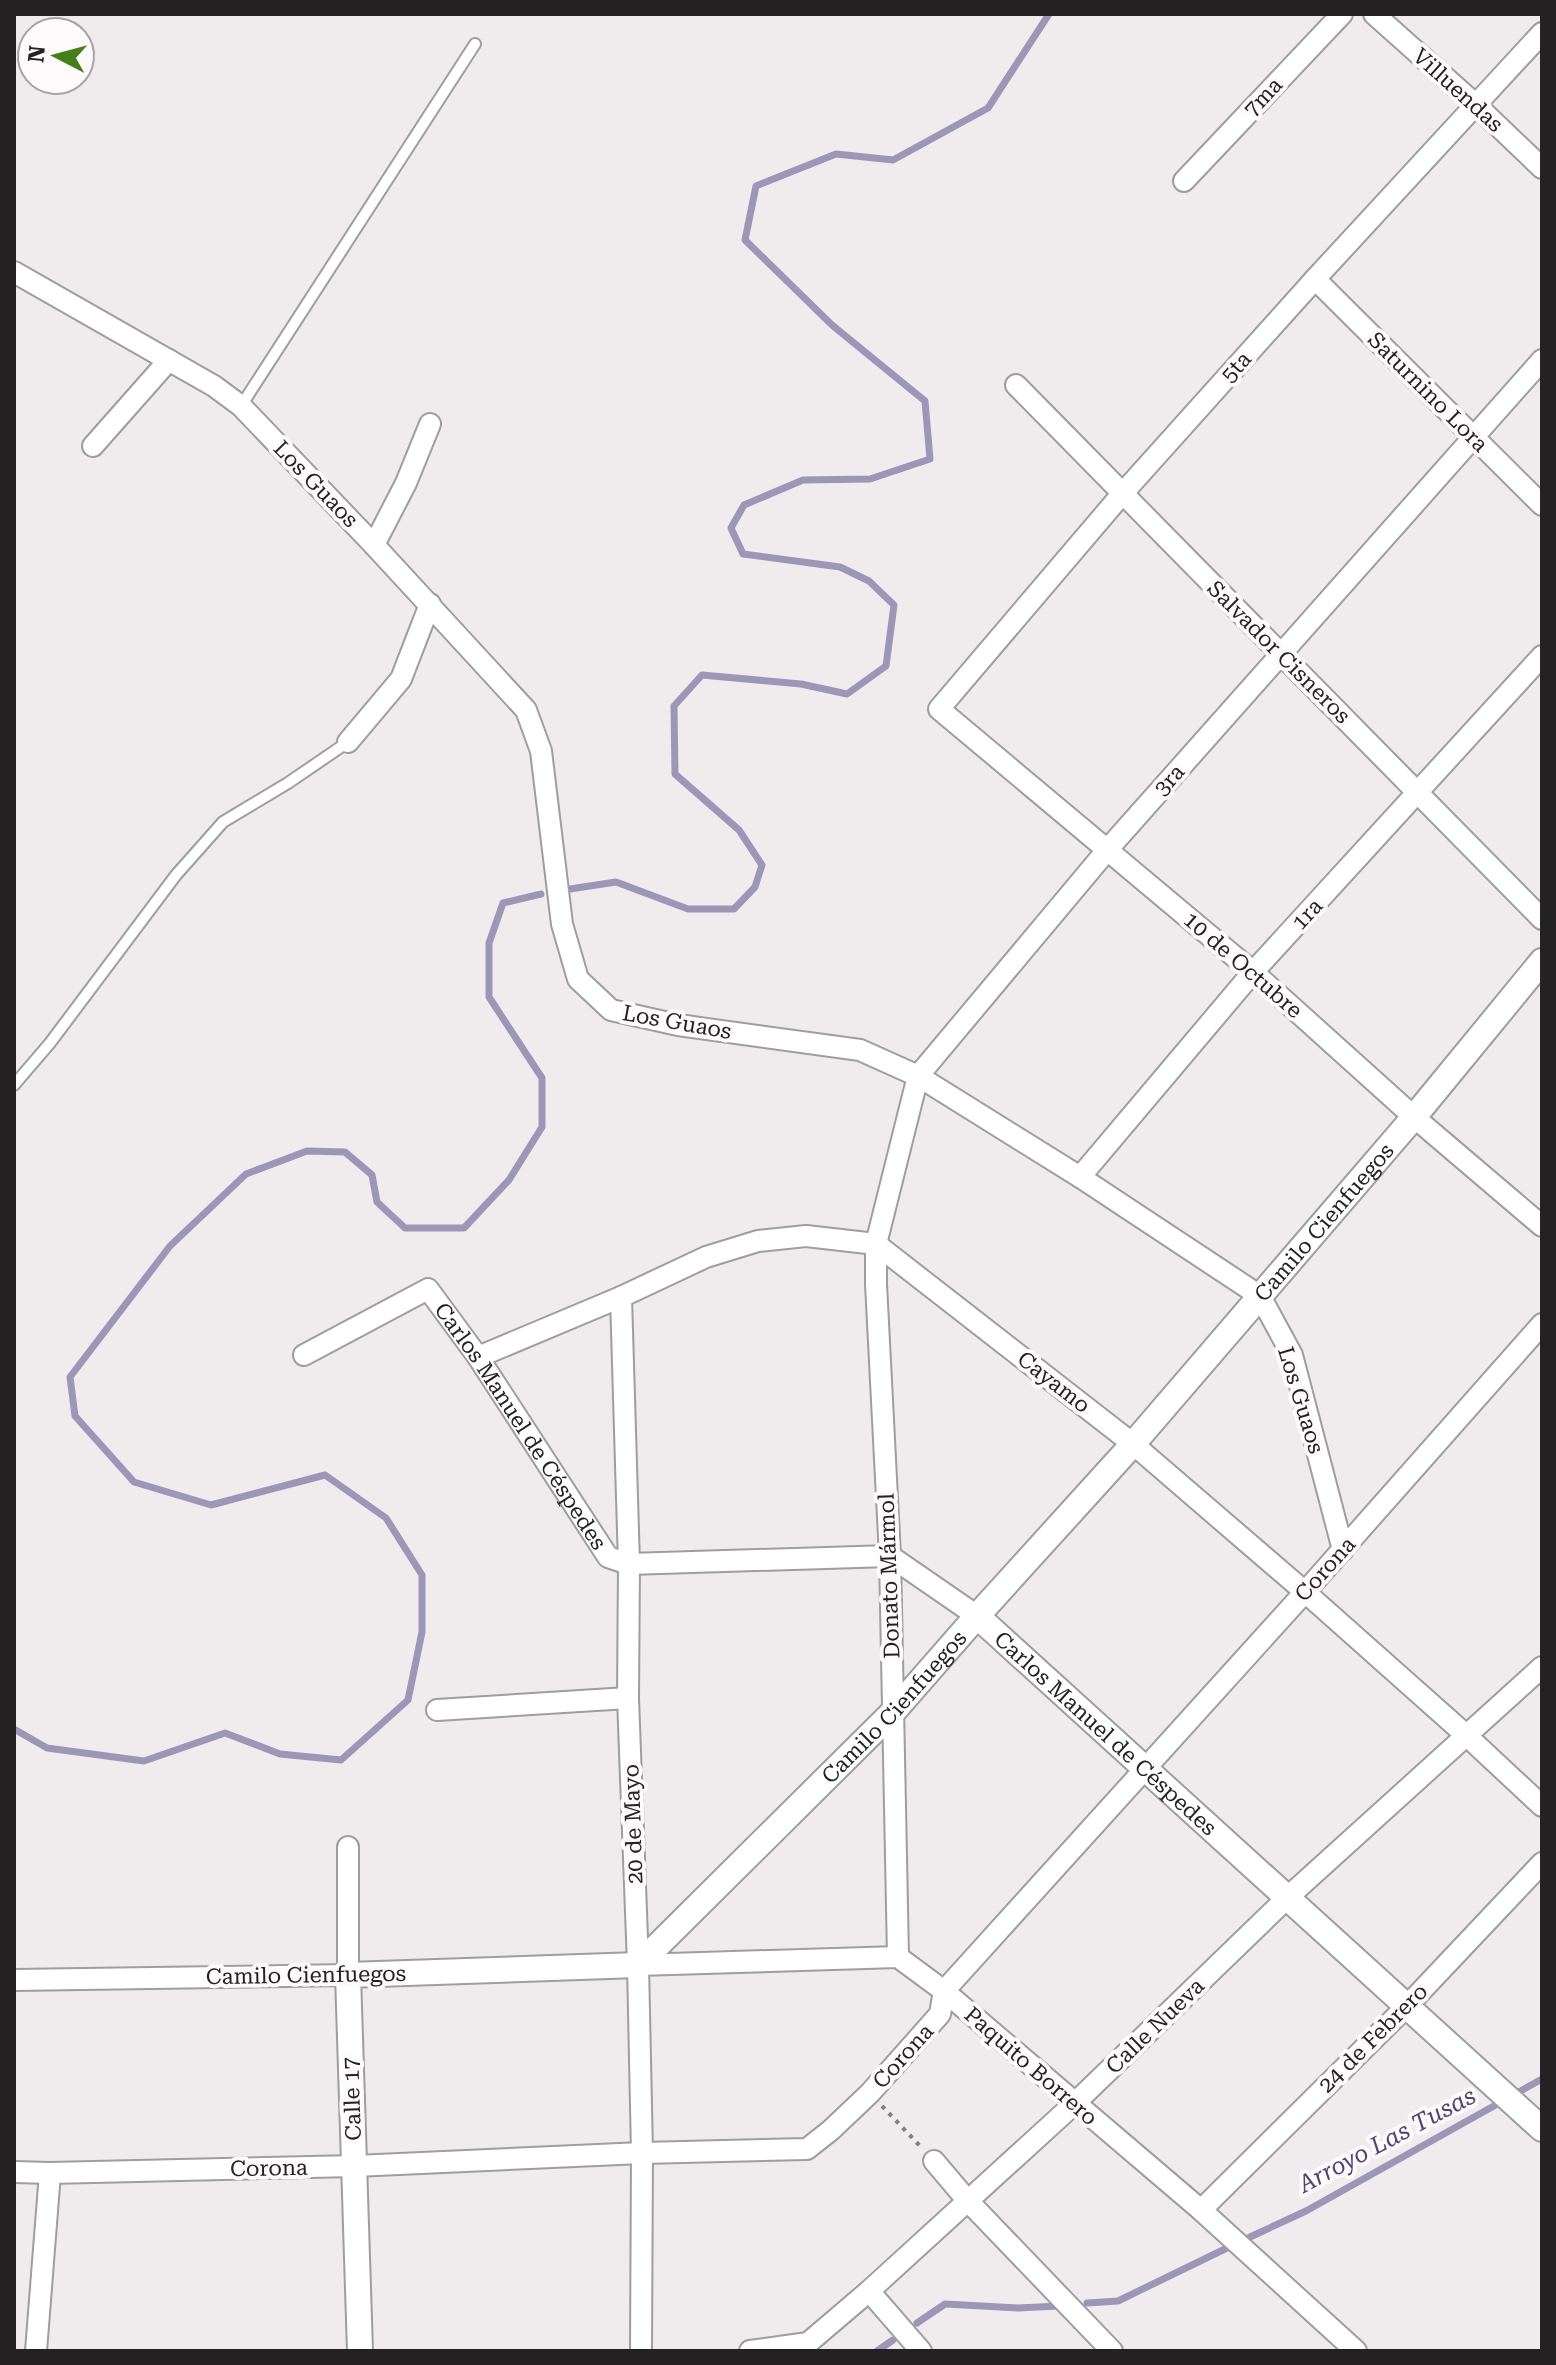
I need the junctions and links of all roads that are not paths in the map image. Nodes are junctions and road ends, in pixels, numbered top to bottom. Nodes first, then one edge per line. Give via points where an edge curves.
1 (1342, 14) edge
2 (1374, 14) edge
3 (1542, 33) edge
4 (475, 44) dead end
5 (1476, 105) junction
6 (1542, 168) edge
7 (1184, 181) dead end
8 (14, 272) edge
9 (1315, 279) junction
10 (169, 360) junction
11 (1542, 360) edge
12 (1016, 385) dead end
13 (241, 406) junction
14 (430, 424) dead end
15 (1474, 437) junction
16 (93, 446) dead end
17 (1122, 494) junction
18 (1542, 505) edge
19 (374, 545) junction
20 (430, 604) junction
21 (1281, 655) junction
22 (1542, 656) edge
23 (939, 709) joint
24 (348, 742) joint
25 (1418, 794) junction
26 (1108, 849) junction
27 (1542, 919) edge
28 (1542, 961) edge
29 (1253, 972) junction
30 (918, 1076) junction
31 (14, 1085) edge
32 (1414, 1117) junction
33 (1080, 1177) junction
34 (1542, 1226) edge
35 (876, 1244) junction
36 (1260, 1296) junction
37 (621, 1297) junction
38 (1542, 1324) edge
39 (304, 1355) dead end
40 (478, 1357) junction
41 (1133, 1444) junction
42 (1343, 1550) junction
43 (890, 1556) junction
44 (629, 1564) junction
45 (1305, 1592) junction
46 (977, 1616) junction
47 (1542, 1667) edge
48 (628, 1698) junction
49 (437, 1710) dead end
50 (893, 1712) junction
51 (1467, 1736) junction
52 (1145, 1767) junction
53 (1542, 1806) edge
54 (348, 1847) dead end
55 (1542, 1863) edge
56 (1288, 1897) junction
57 (898, 1957) junction
58 (638, 1965) junction
59 (348, 1975) junction
60 (14, 1980) edge
61 (944, 1991) junction
62 (1408, 2005) junction
63 (1074, 2104) junction
64 (1538, 2125) edge
65 (642, 2153) junction
66 (934, 2161) road end
67 (355, 2166) junction
68 (14, 2172) edge
69 (50, 2173) junction
70 (967, 2200) junction
71 (1201, 2210) junction
72 (869, 2291) junction
73 (36, 2351) edge
74 (360, 2351) edge
75 (641, 2351) edge
76 (750, 2351) edge
77 (921, 2351) edge
78 (1112, 2351) edge
79 (1356, 2351) edge

1 - 7 street, 7ma
2 - 5 street, Villuendas
3 - 5 street, 5ta
4 - 13 lane
5 - 6 street, Villuendas
5 - 9 street, 5ta
8 - 10 street, Los Guaos
9 - 15 street, Saturnino Lora
9 - 17 street, 5ta
10 - 13 street, Los Guaos
10 - 16 street
11 - 15 street, 3ra
12 - 17 street, Salvador Cisneros
13 - 19 street, Los Guaos
14 - 19 street
15 - 18 street, Saturnino Lora
15 - 21 street, 3ra
17 - 21 street, Salvador Cisneros
17 - 23 street, 5ta
19 - 20 street, Los Guaos
20 - 24 street via 401,679
20 - 30 street, Los Guaos via 526,710 541,751 562,924 578,979 611,1010 678,1025 860,1050
21 - 25 street, Salvador Cisneros
21 - 26 street, 3ra
22 - 25 street, 1ra
23 - 26 street, 10 de Octubre
24 - 31 lane via 223,822
25 - 27 street, Salvador Cisneros
25 - 29 street, 1ra
26 - 29 street, 10 de Octubre
26 - 30 street, 3ra
28 - 32 street, Camilo Cienfuegos
29 - 32 street, 10 de Octubre
29 - 33 street, 1ra
30 - 33 street, Los Guaos
30 - 35 street, 3ra
32 - 34 street, 10 de Octubre
32 - 36 street, Camilo Cienfuegos
33 - 36 street, Los Guaos
35 - 37 street via 806,1236 758,1241 706,1257
35 - 41 street, Cayamo
35 - 43 street, Donato Mármol
36 - 41 street, Camilo Cienfuegos
36 - 42 street, Los Guaos via 1292,1355
37 - 40 street
37 - 44 street, 20 de Mayo
38 - 42 street, Corona
39 - 40 street, Carlos Manuel de Céspedes via 428,1289
40 - 44 street, Carlos Manuel de Céspedes via 608,1557
41 - 45 street, Cayamo
41 - 46 street, Camilo Cienfuegos
42 - 45 street, Corona
43 - 44 street, Carlos Manuel de Céspedes
43 - 46 street, Carlos Manuel de Céspedes
43 - 50 street, Donato Mármol
44 - 48 street, 20 de Mayo
45 - 51 street, Cayamo
45 - 52 street, Corona
46 - 50 street, Camilo Cienfuegos
46 - 52 street, Carlos Manuel de Céspedes
47 - 51 street, Calle Nueva
48 - 49 street
48 - 58 street, 20 de Mayo
50 - 57 street, Donato Mármol
50 - 58 street, Camilo Cienfuegos
51 - 53 street, Cayamo
51 - 56 street, Calle Nueva
52 - 56 street, Carlos Manuel de Céspedes
52 - 61 street, Corona
54 - 59 street, Calle 17
55 - 62 street, 24 de Febrero
56 - 62 street, Carlos Manuel de Céspedes
56 - 63 street, Calle Nueva
57 - 58 street
57 - 61 street, Paquito Borrero
58 - 59 street, Camilo Cienfuegos
58 - 65 street, 20 de Mayo
59 - 60 street, Camilo Cienfuegos
59 - 67 street, Calle 17
61 - 63 street, Paquito Borrero
61 - 65 street, Corona via 940,2014 870,2093 807,2149
62 - 64 street, Carlos Manuel de Céspedes
62 - 71 street, 24 de Febrero
63 - 70 street, Calle Nueva
63 - 71 street, Paquito Borrero
65 - 67 street, Corona
65 - 75 street, 20 de Mayo
66 - 70 street
67 - 69 street, Corona
67 - 74 street, Calle 17
68 - 69 street, Corona
69 - 73 street
70 - 72 street, Calle Nueva
70 - 78 street
71 - 79 street, Paquito Borrero
72 - 76 street, Calle Nueva via 808,2343
72 - 77 street

